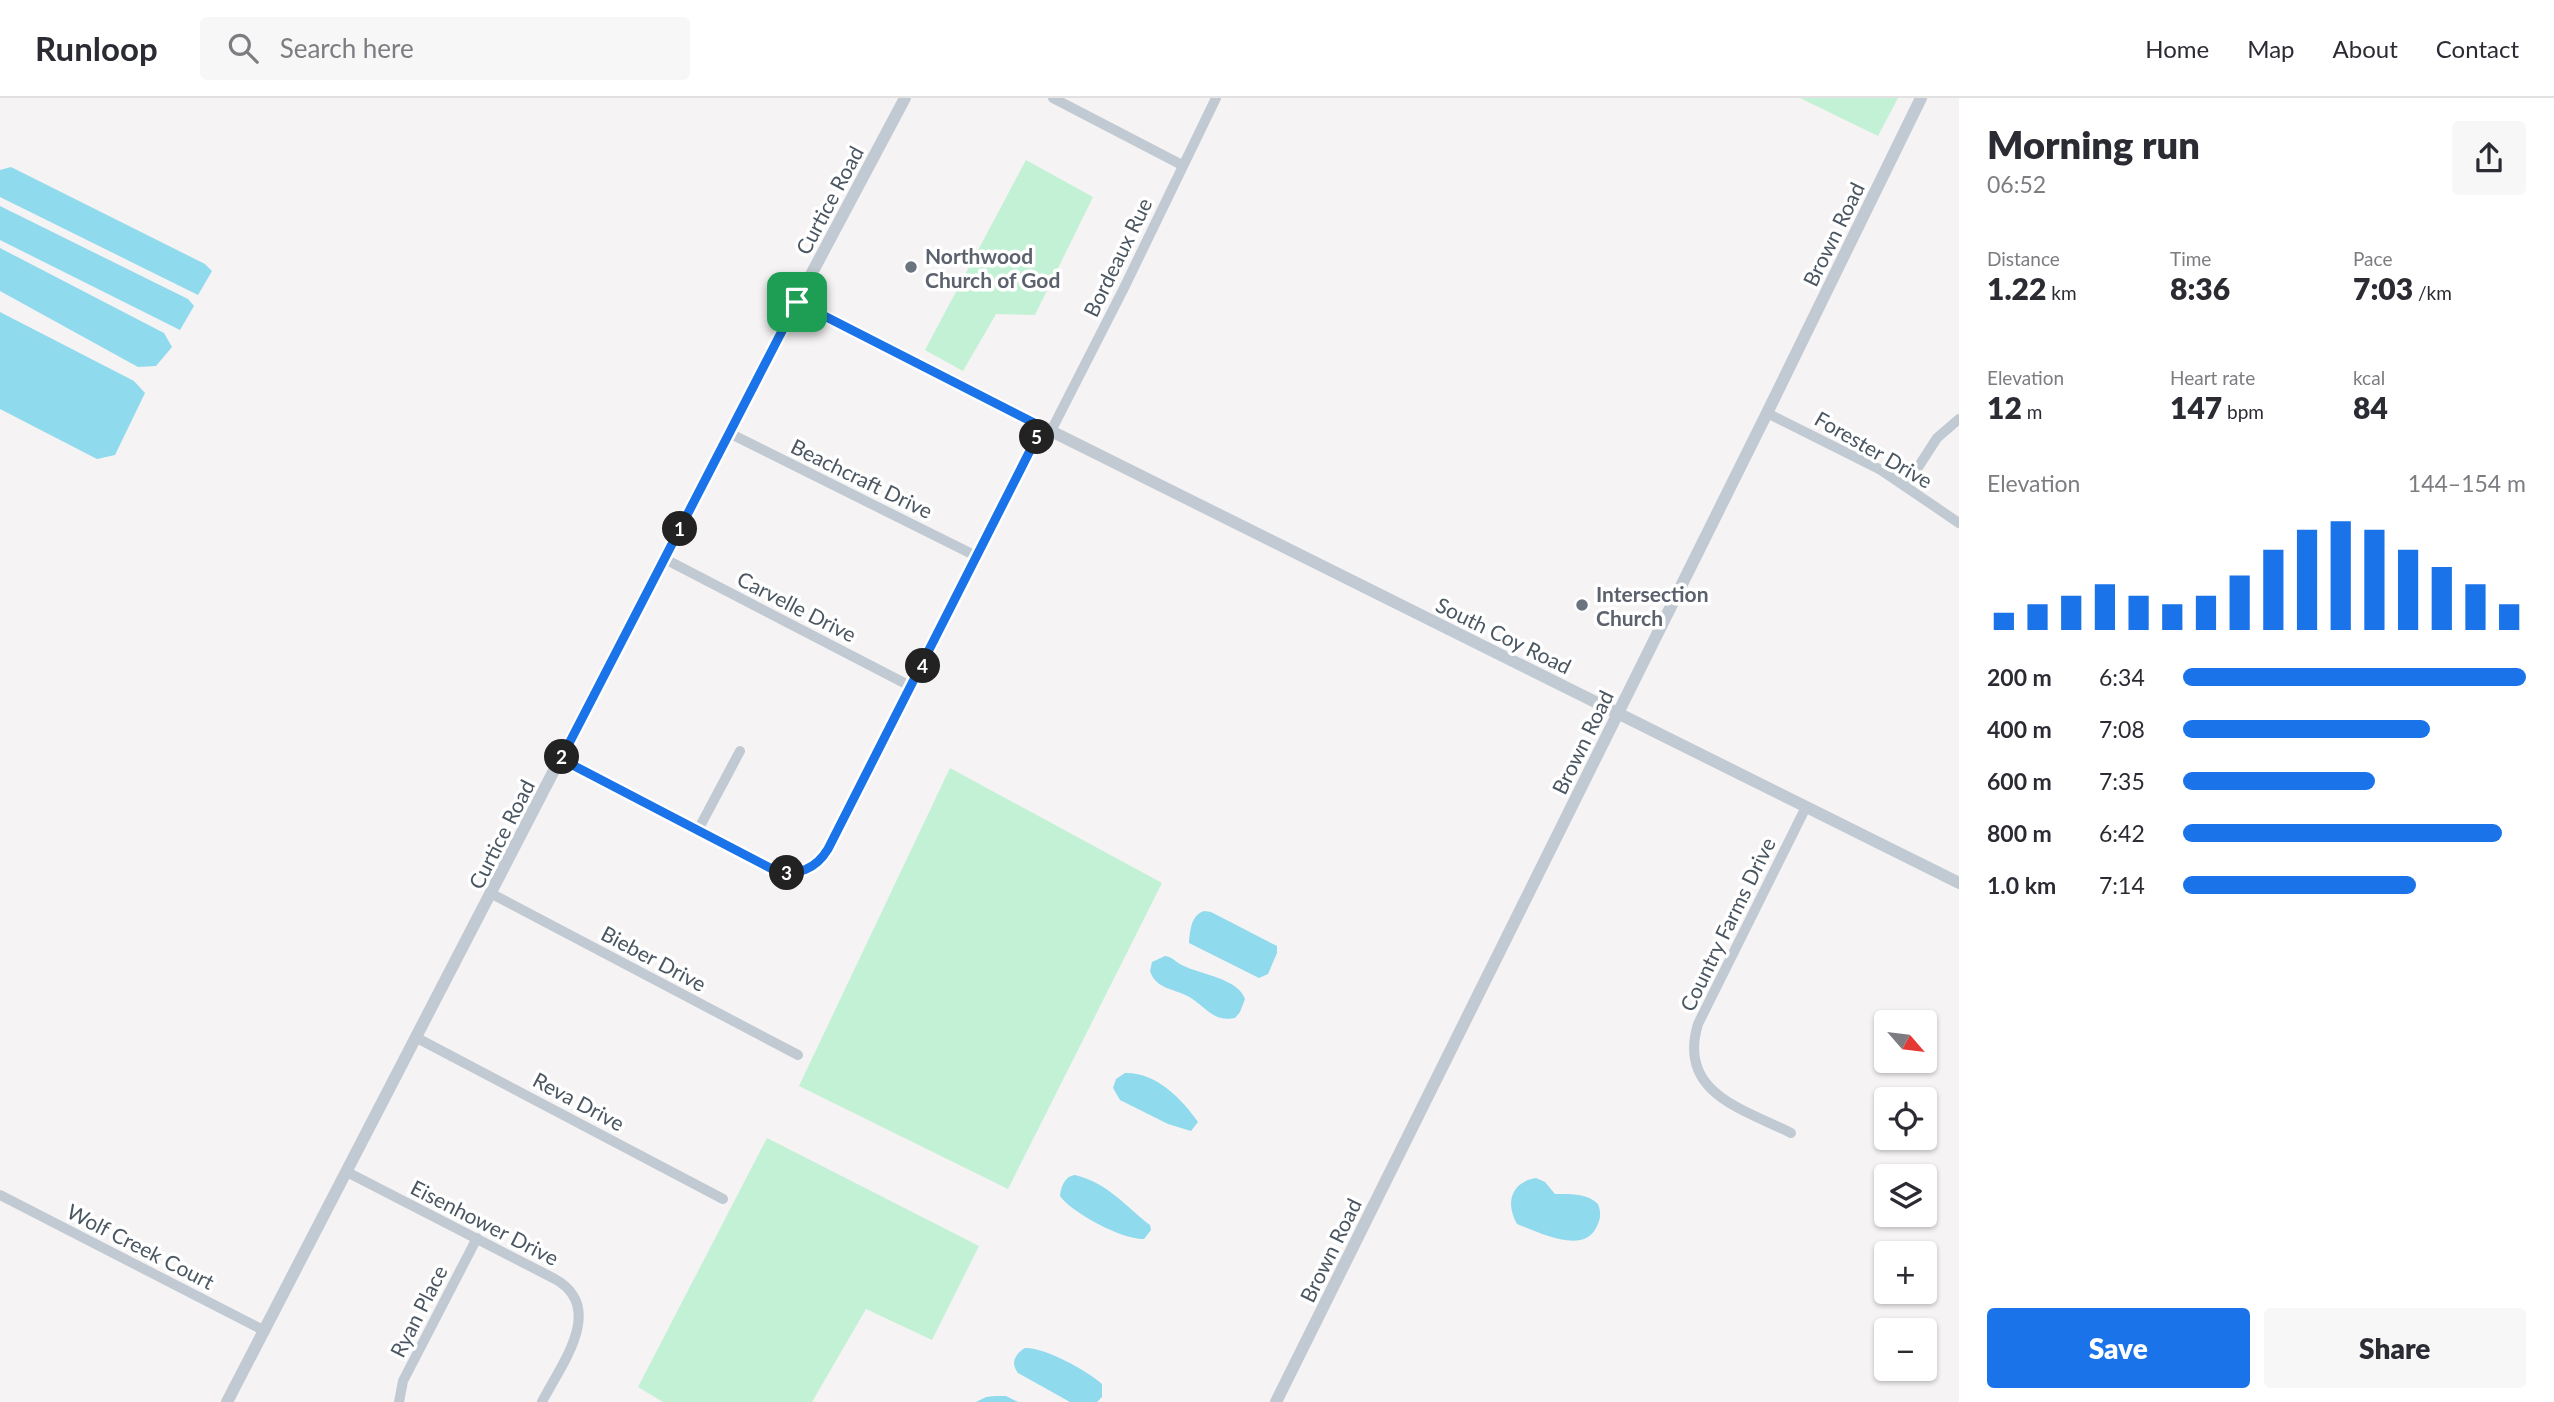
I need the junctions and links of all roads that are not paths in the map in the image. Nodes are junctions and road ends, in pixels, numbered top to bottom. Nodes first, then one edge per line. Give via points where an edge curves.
1 (905, 98) edge
2 (1053, 98) edge
3 (1216, 98) edge
4 (1921, 98) edge
5 (1182, 165) junction
6 (797, 302) junction
7 (1767, 413) junction
8 (1959, 419) edge
9 (1047, 429) junction
10 (729, 433) junction
11 (1906, 486) junction
12 (1959, 523) edge
13 (978, 557) junction
14 (665, 558) junction
15 (912, 687) junction
16 (1618, 713) junction
17 (740, 751) dead end
18 (561, 759) junction
19 (1807, 807) junction
20 (698, 830) junction
21 (1959, 883) edge
22 (492, 894) junction
23 (417, 1038) junction
24 (798, 1055) dead end
25 (1791, 1133) dead end
26 (347, 1172) junction
27 (0, 1195) edge
28 (723, 1199) dead end
29 (477, 1238) junction
30 (265, 1331) junction
31 (227, 1402) edge
32 (398, 1402) edge
33 (542, 1402) edge
34 (1276, 1402) edge

1 - 6 street, Curtice Road
2 - 5 street
3 - 5 street, Bordeaux Rue
4 - 7 street, Brown Road
5 - 9 street, Bordeaux Rue via 1125,288
6 - 9 street, South Coy Road
6 - 10 street, Curtice Road
7 - 11 street, Forester Drive
7 - 16 street, Brown Road
8 - 11 street via 1937,438
9 - 13 street, Bordeaux Rue
9 - 16 street, South Coy Road
10 - 13 street, Beachcraft Drive
10 - 14 street, Curtice Road
11 - 12 street, Forester Drive
13 - 15 street, Bordeaux Rue
14 - 15 street, Carvelle Drive
14 - 18 street, Curtice Road
15 - 20 street, Bordeaux Rue via 820,861 794,873 774,870
16 - 19 street, South Coy Road
16 - 34 street, Brown Road
17 - 20 street
18 - 20 street
18 - 22 street, Curtice Road
19 - 21 street, South Coy Road
19 - 25 street, Country Farms Drive via 1698,1024 1694,1041 1696,1067 1711,1090
22 - 23 street, Curtice Road
22 - 24 street, Bieber Drive
23 - 26 street, Curtice Road
23 - 28 street, Reva Drive
26 - 29 street, Eisenhower Drive
26 - 30 street, Curtice Road
27 - 30 street, Wolf Creek Court
29 - 32 street, Ryan Place via 403,1381
29 - 33 street, Eisenhower Drive via 562,1283 576,1299 578,1331
30 - 31 street, Curtice Road

